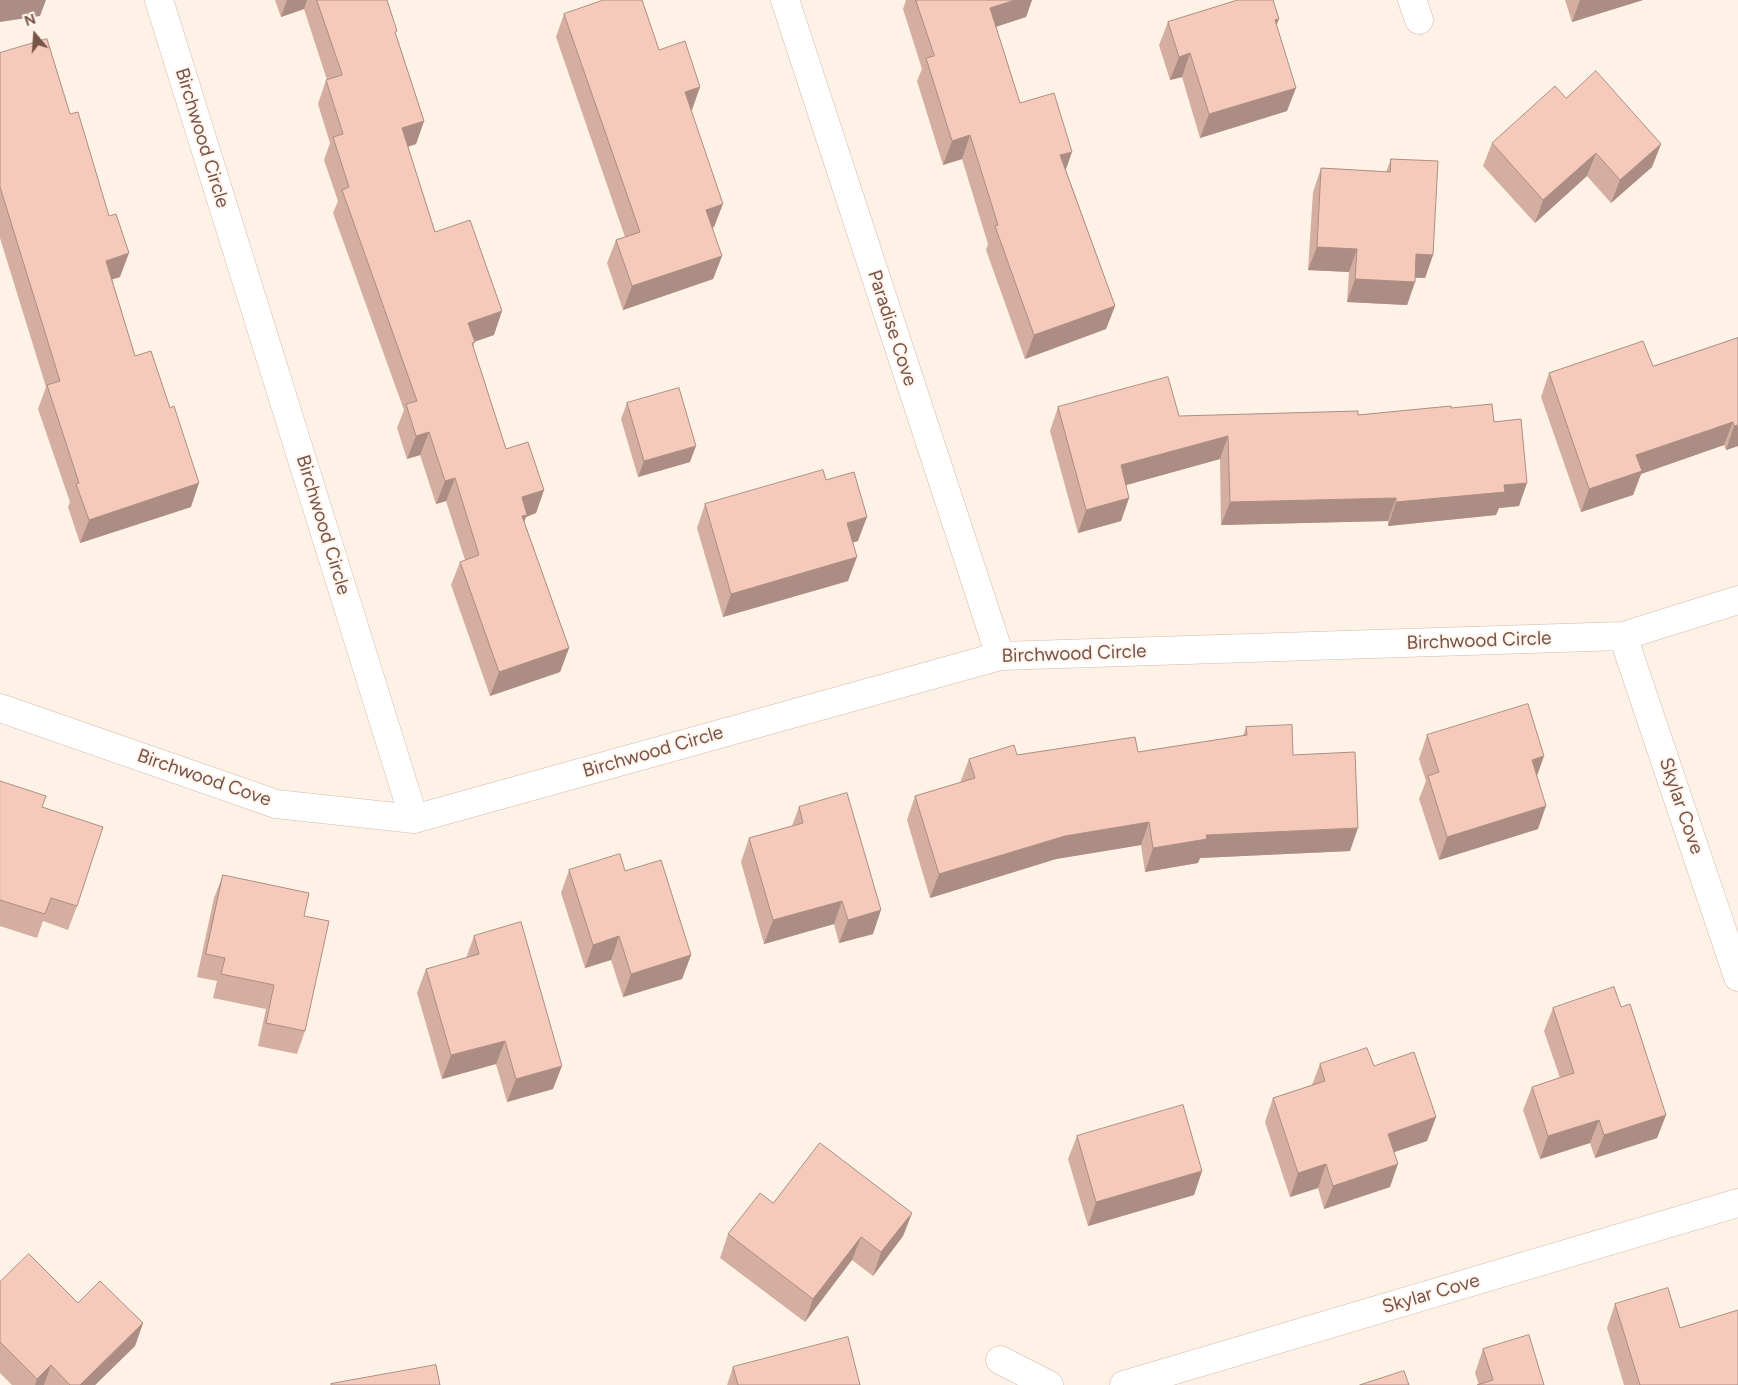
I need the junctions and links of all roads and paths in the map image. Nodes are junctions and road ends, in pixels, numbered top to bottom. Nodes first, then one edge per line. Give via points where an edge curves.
1 (159, 0) edge
2 (785, 0) edge
3 (1738, 600) edge
4 (1623, 636) junction
5 (1000, 656) junction
6 (0, 708) edge
7 (414, 818) junction
8 (1738, 977) edge
9 (1738, 1203) edge
10 (1000, 1360) dead end
11 (1050, 1385) edge
12 (1124, 1385) edge

1 - 7 street, Birchwood Circle
2 - 5 street, Paradise Cove
3 - 4 street, Birchwood Circle
4 - 5 street, Birchwood Circle
4 - 8 street, Skylar Cove
5 - 7 street, Birchwood Circle
6 - 7 street, Birchwood Cove via 276,804
9 - 12 street, Skylar Cove
10 - 11 street

